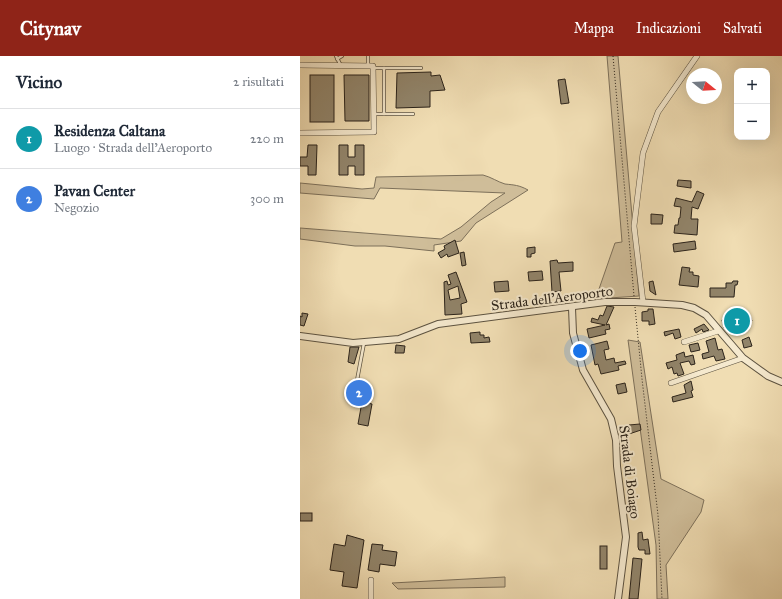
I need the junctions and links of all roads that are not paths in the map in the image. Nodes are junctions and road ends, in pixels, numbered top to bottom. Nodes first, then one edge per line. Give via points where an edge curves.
1 (342, 56) edge
2 (368, 56) edge
3 (697, 56) edge
4 (337, 57) edge
5 (300, 65) edge
6 (341, 66) junction
7 (368, 66) junction
8 (374, 68) junction
9 (384, 68) junction
10 (421, 68) dead end
11 (374, 114) junction
12 (384, 114) junction
13 (413, 114) dead end
14 (300, 133) edge
15 (643, 302) junction
16 (572, 308) junction
17 (718, 331) junction
18 (300, 336) edge
19 (364, 342) junction
20 (684, 342) dead end
21 (742, 358) junction
22 (782, 382) edge
23 (671, 383) dead end
24 (355, 391) dead end
25 (371, 580) dead end
26 (372, 599) edge
27 (618, 599) edge

1 - 4 lane
2 - 7 lane
3 - 15 street via 658,112 642,154 634,226
4 - 6 lane
5 - 6 street
6 - 7 street
7 - 8 street
8 - 9 lane
8 - 11 street
9 - 10 lane
9 - 12 lane
11 - 12 lane
11 - 14 street via 374,132
12 - 13 lane
15 - 16 street, Strada dell'Aeroporto via 605,302
15 - 17 street, Strada dell'Aeroporto via 694,308 706,316
16 - 19 street, Strada dell'Aeroporto via 438,324 399,339
16 - 27 street, Strada di Boiago via 573,333 583,370 611,420 616,440 626,537
17 - 20 street
17 - 21 street, Strada dell'Aeroporto
18 - 19 street, Strada dell'Aeroporto via 353,343
19 - 24 lane
21 - 22 street, Strada dell'Aeroporto via 768,376
21 - 23 street
25 - 26 street

